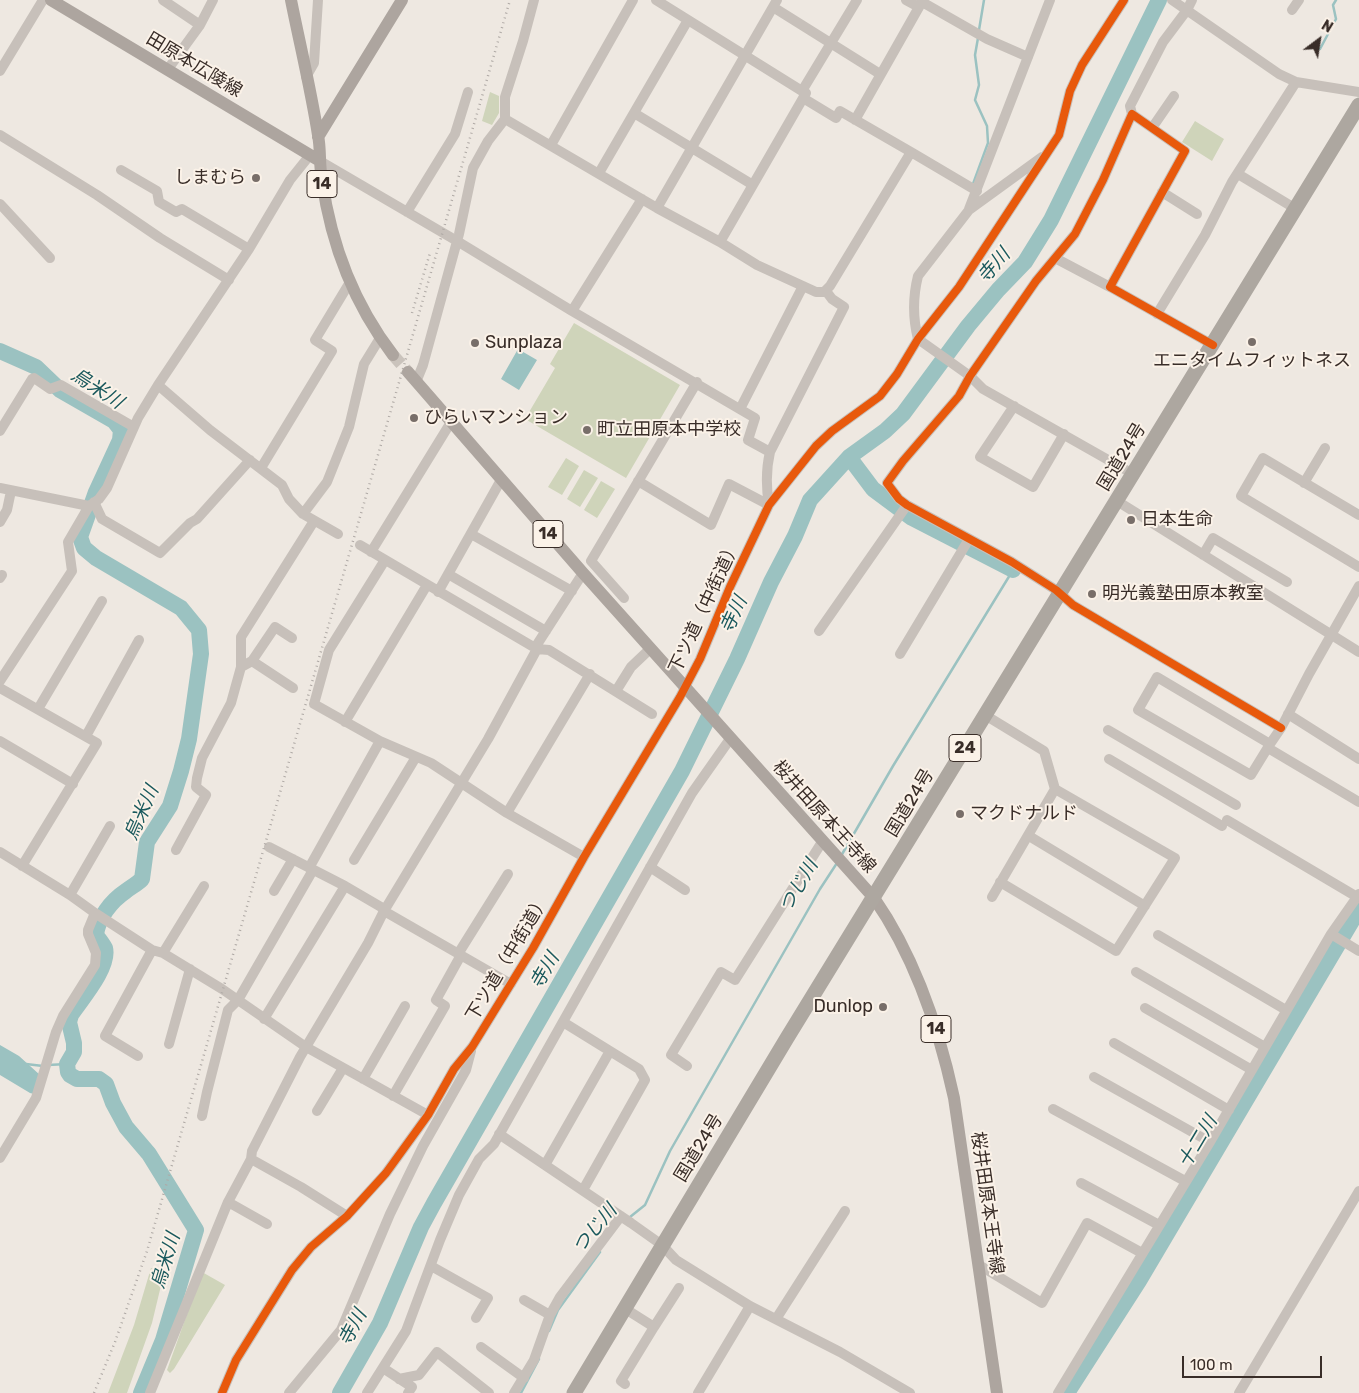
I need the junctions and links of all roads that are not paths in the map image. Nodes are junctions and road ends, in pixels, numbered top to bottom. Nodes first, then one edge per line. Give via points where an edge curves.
1 (43, 0) edge
2 (51, 0) edge
3 (162, 0) edge
4 (213, 0) edge
5 (291, 0) edge
6 (318, 0) edge
7 (402, 0) edge
8 (534, 0) edge
9 (633, 0) edge
10 (656, 0) edge
11 (857, 0) edge
12 (906, 0) edge
13 (1050, 0) edge
14 (1124, 0) edge
15 (1172, 0) edge
16 (1192, 0) edge
17 (1299, 0) edge
18 (921, 3) edge
19 (775, 4) edge
20 (1186, 9) junction
21 (1292, 10) dead end
22 (688, 20) junction
23 (200, 25) junction
24 (831, 43) junction
25 (745, 55) junction
26 (1028, 57) junction
27 (168, 69) junction
28 (0, 71) edge
29 (880, 74) junction
30 (306, 77) junction
31 (1296, 82) junction
32 (468, 92) dead end
33 (1359, 92) edge
34 (802, 95) junction
35 (1174, 96) dead end
36 (1359, 105) edge
37 (634, 113) junction
38 (1132, 114) junction
39 (505, 119) junction
40 (855, 120) junction
41 (1152, 128) junction
42 (0, 135) edge
43 (318, 137) junction
44 (551, 144) junction
45 (692, 148) junction
46 (911, 152) junction
47 (1047, 153) junction
48 (315, 158) junction
49 (121, 170) dead end
50 (599, 173) junction
51 (1238, 174) junction
52 (753, 185) junction
53 (977, 191) junction
54 (1162, 192) junction
55 (642, 199) junction
56 (0, 204) edge
57 (658, 208) junction
58 (1296, 209) junction
59 (968, 210) junction
60 (407, 212) junction
61 (1197, 214) dead end
62 (457, 240) junction
63 (720, 242) junction
64 (249, 250) junction
65 (50, 258) dead end
66 (1055, 258) junction
67 (229, 280) junction
68 (350, 282) junction
69 (803, 286) junction
70 (1110, 287) junction
71 (828, 288) junction
72 (572, 311) junction
73 (1157, 314) junction
74 (380, 338) junction
75 (919, 340) junction
76 (1213, 345) junction
77 (393, 355) tunnel mouth
78 (967, 374) junction
79 (412, 377) joint
80 (697, 382) junction
81 (158, 385) junction
82 (1014, 406) junction
83 (740, 409) junction
84 (451, 422) junction
85 (134, 427) junction
86 (0, 431) edge
87 (1064, 434) junction
88 (1325, 448) dead end
89 (770, 452) junction
90 (250, 460) junction
91 (261, 468) junction
92 (1133, 474) junction
93 (501, 480) junction
94 (638, 481) junction
95 (1304, 483) junction
96 (5, 489) edge
97 (1117, 501) junction
98 (92, 504) junction
99 (769, 504) junction
100 (904, 509) junction
101 (303, 514) junction
102 (1359, 515) edge
103 (314, 521) junction
104 (0, 522) edge
105 (338, 534) dead end
106 (471, 534) junction
107 (966, 544) junction
108 (360, 545) dead end
109 (371, 552) junction
110 (1203, 555) junction
111 (384, 560) junction
112 (1359, 568) edge
113 (583, 573) junction
114 (448, 574) junction
115 (1287, 582) dead end
116 (427, 586) junction
117 (1359, 586) edge
118 (572, 591) junction
119 (438, 592) junction
120 (1060, 593) junction
121 (624, 598) dead end
122 (102, 601) dead end
123 (546, 631) junction
124 (818, 631) dead end
125 (1331, 635) junction
126 (292, 638) dead end
127 (139, 640) dead end
128 (537, 649) junction
129 (650, 649) junction
130 (1359, 652) edge
131 (900, 654) dead end
132 (252, 661) junction
133 (241, 667) junction
134 (590, 674) junction
135 (0, 681) edge
136 (0, 688) edge
137 (294, 688) dead end
138 (616, 691) junction
139 (688, 691) junction
140 (38, 709) junction
141 (652, 714) dead end
142 (1288, 714) junction
143 (985, 715) junction
144 (345, 722) junction
145 (1281, 728) junction
146 (1108, 730) dead end
147 (86, 736) junction
148 (727, 736) junction
149 (0, 741) edge
150 (380, 741) junction
151 (1269, 746) junction
152 (416, 757) junction
153 (1109, 759) dead end
154 (1359, 759) edge
155 (462, 783) junction
156 (73, 784) junction
157 (1055, 789) junction
158 (1359, 802) edge
159 (1236, 804) dead end
160 (507, 813) junction
161 (110, 826) dead end
162 (1029, 836) junction
163 (822, 842) junction
164 (269, 847) dead end
165 (176, 850) dead end
166 (0, 852) edge
167 (584, 857) junction
168 (293, 859) junction
169 (354, 860) dead end
170 (22, 866) junction
171 (650, 867) junction
172 (311, 869) junction
173 (508, 874) dead end
174 (1000, 882) junction
175 (204, 886) dead end
176 (345, 886) junction
177 (685, 890) dead end
178 (274, 891) dead end
179 (70, 895) junction
180 (1358, 896) edge
181 (992, 897) dead end
182 (874, 898) junction
183 (1145, 906) junction
184 (384, 912) junction
185 (99, 916) junction
186 (1331, 934) junction
187 (1158, 935) dead end
188 (152, 950) junction
189 (1359, 951) edge
190 (163, 953) junction
191 (460, 955) junction
192 (190, 970) junction
193 (1136, 972) dead end
194 (511, 984) junction
195 (238, 1000) junction
196 (405, 1006) dead end
197 (1145, 1008) dead end
198 (1286, 1010) junction
199 (264, 1019) junction
200 (563, 1022) junction
201 (1114, 1043) dead end
202 (169, 1044) dead end
203 (306, 1047) junction
204 (472, 1047) junction
205 (1265, 1047) junction
206 (610, 1051) junction
207 (138, 1056) dead end
208 (687, 1066) dead end
209 (343, 1068) junction
210 (1252, 1070) junction
211 (1094, 1077) dead end
212 (363, 1079) junction
213 (393, 1096) junction
214 (1053, 1109) dead end
215 (1229, 1110) junction
216 (317, 1111) dead end
217 (428, 1115) junction
218 (202, 1116) dead end
219 (499, 1134) junction
220 (1210, 1142) junction
221 (0, 1158) edge
222 (251, 1160) junction
223 (545, 1165) junction
224 (1185, 1181) junction
225 (1081, 1183) dead end
226 (583, 1190) junction
227 (1359, 1191) edge
228 (228, 1202) junction
229 (845, 1211) dead end
230 (347, 1216) junction
231 (625, 1219) junction
232 (267, 1224) dead end
233 (1159, 1225) junction
234 (662, 1245) junction
235 (1142, 1253) junction
236 (979, 1265) junction
237 (430, 1266) junction
238 (679, 1288) dead end
239 (524, 1300) dead end
240 (750, 1306) junction
241 (624, 1308) junction
242 (550, 1314) junction
243 (476, 1318) dead end
244 (776, 1319) junction
245 (654, 1327) junction
246 (481, 1347) dead end
247 (383, 1368) junction
248 (524, 1378) junction
249 (399, 1379) junction
250 (625, 1384) dead end
251 (150, 1393) edge
252 (222, 1393) edge
253 (290, 1393) edge
254 (367, 1393) edge
255 (408, 1393) edge
256 (489, 1393) edge
257 (514, 1393) edge
258 (574, 1393) edge
259 (698, 1393) edge
260 (910, 1393) edge
261 (997, 1393) edge
262 (1058, 1393) edge
263 (1239, 1393) edge

1 - 28 street
2 - 27 main road, 田原本広陵線
3 - 23 street
4 - 23 street
5 - 30 main road, 14
6 - 30 street via 314,63
7 - 43 main road
8 - 39 street via 505,97
9 - 44 street
10 - 22 street
11 - 24 street
12 - 18 street
13 - 26 street
14 - 47 street via 1082,65 1070,91 1059,135
15 - 20 street
16 - 20 street
17 - 21 street
18 - 26 street
18 - 29 street
19 - 24 street
19 - 25 street
20 - 31 street via 1279,74
20 - 38 street via 1163,42 1130,106
22 - 25 street
22 - 37 street
23 - 27 street
24 - 29 street
24 - 34 street
25 - 34 street
25 - 45 street
26 - 53 street
27 - 48 main road, 田原本広陵線
29 - 40 street
30 - 43 main road, 14
31 - 33 street
31 - 51 street
32 - 60 street via 455,134
34 - 40 street via 836,118 840,111
34 - 52 street
35 - 41 street
36 - 58 highway, 国道24号 / 24
37 - 45 street
37 - 50 street
38 - 41 street
38 - 66 street via 1075,234
39 - 44 street
39 - 62 street via 473,168
40 - 46 street
41 - 54 street via 1184,151
42 - 67 street
43 - 48 main road, 14
44 - 50 street
45 - 52 street
45 - 57 street
46 - 53 street
46 - 71 street
47 - 59 street
47 - 75 street via 959,287
48 - 60 street
48 - 64 street via 290,180
48 - 68 main road, 14 via 332,234
49 - 64 street via 157,191 159,202 176,212 182,209
50 - 55 street
51 - 58 street
51 - 73 street
52 - 63 street
53 - 59 street
54 - 61 street
54 - 70 street
55 - 57 street
55 - 72 street
56 - 65 street
57 - 63 street
58 - 76 highway, 国道24号 / 24
59 - 75 street via 918,276 914,323
60 - 62 street
62 - 72 street
62 - 79 street via 423,365
63 - 69 street via 757,265
64 - 67 street
66 - 70 street
66 - 78 street
67 - 81 street
68 - 74 main road, 14
68 - 91 street via 315,340 332,351
69 - 71 street via 818,292
69 - 83 street
70 - 73 street
71 - 89 street, 下ツ道（中街道） via 832,299 844,307
72 - 80 street
73 - 76 street
74 - 77 main road, 14
74 - 101 street via 364,364 349,427 327,482
75 - 78 street
75 - 99 street via 880,396 816,446
76 - 92 highway, 国道24号 / 24
78 - 82 street via 983,389
78 - 100 street via 959,396 902,460 887,483
79 - 84 main road, 桜井田原本王寺線 / 14
80 - 83 street
80 - 94 street
81 - 85 street
81 - 90 street
82 - 87 street
82 - 87 street via 980,457 1033,487
83 - 89 street via 755,418 748,440
84 - 93 main road, 桜井田原本王寺線 / 14
84 - 109 street
85 - 86 street via 61,385 50,389 34,378
85 - 98 street via 107,488
87 - 92 street
88 - 95 street
89 - 99 street, 下ツ道（中街道）
90 - 91 street
90 - 98 street via 197,519 160,552 102,519
91 - 101 street via 282,485 289,500
92 - 97 highway, 国道24号 / 24
93 - 106 street
93 - 113 main road, 桜井田原本王寺線 / 14
94 - 99 street via 711,525 729,484
94 - 121 street via 591,561
95 - 102 street
95 - 112 street via 1263,458 1241,496
96 - 98 street
96 - 104 street via 7,510
97 - 110 street
97 - 120 highway, 国道24号 / 24
98 - 135 street via 68,542 72,571
99 - 139 street, 下ツ道（中街道） via 730,587
100 - 107 street
100 - 124 street
101 - 103 street
103 - 105 street
103 - 133 street via 241,637
106 - 114 street
106 - 118 street
107 - 120 street via 1012,562
107 - 131 street
108 - 109 street
109 - 111 street
110 - 115 street via 1213,538
110 - 125 street
111 - 116 street
111 - 144 street via 329,650 314,704
113 - 118 street
113 - 129 main road, 桜井田原本王寺線 / 14
114 - 119 street
114 - 123 street
116 - 119 street
116 - 144 street
117 - 125 street
118 - 123 street
119 - 128 street
120 - 143 highway, 国道24号 / 24
120 - 145 street via 1073,605
122 - 140 street
123 - 128 street
125 - 130 street
125 - 142 street
126 - 132 street via 275,627
127 - 147 street
128 - 134 street via 548,650
128 - 155 street
129 - 138 street via 631,667
129 - 139 main road, 桜井田原本王寺線 / 14
132 - 133 street
132 - 137 street
133 - 165 street via 231,704 202,758 196,787 206,795
134 - 138 street
134 - 160 street
136 - 140 street
138 - 141 street
139 - 148 main road, 桜井田原本王寺線 / 14
139 - 167 street, 下ツ道（中街道）
140 - 147 street
142 - 145 street
142 - 154 street
143 - 157 street via 1044,751
143 - 182 highway, 国道24号 / 24
144 - 150 street
145 - 151 street
146 - 159 street
147 - 156 street via 98,743
148 - 163 main road, 桜井田原本王寺線 / 14
148 - 171 street
149 - 156 street
150 - 152 street
150 - 172 street
151 - 151 street via 1251,776 1138,710 1157,677
151 - 158 street
152 - 155 street
152 - 169 street
153 - 180 street
155 - 160 street
155 - 184 street
156 - 170 street
157 - 162 street
157 - 183 street via 1174,858
160 - 167 street
161 - 179 street
162 - 174 street
162 - 183 street
163 - 182 main road, 桜井田原本王寺線 / 14
163 - 208 street via 735,980 721,972 671,1055
164 - 168 street
166 - 170 street
167 - 194 street, 下ツ道（中街道）
168 - 172 street
168 - 178 street
170 - 179 street
171 - 177 street
171 - 200 street
172 - 176 street
172 - 195 street
173 - 191 street
174 - 181 street
174 - 183 street via 1116,951
175 - 190 street
176 - 184 street
176 - 199 street
179 - 185 street
180 - 186 street
182 - 234 highway, 国道24号 / 24
182 - 236 main road, 桜井田原本王寺線 / 14 via 886,916 926,1000 945,1057
184 - 191 street
184 - 203 street
185 - 188 street
185 - 221 street via 88,930 96,953 95,965 63,1016 36,1098
186 - 189 street
186 - 198 street
187 - 198 street
188 - 190 street
188 - 207 street via 105,1036
190 - 192 street
191 - 194 street
191 - 213 street via 436,1000 445,1006
192 - 195 street
192 - 202 street
193 - 205 street
194 - 204 street, 下ツ道（中街道）
195 - 199 street
195 - 218 street via 228,1010
196 - 212 street
197 - 210 street
198 - 205 street
199 - 203 street
200 - 206 street
200 - 219 street
201 - 215 street
203 - 209 street
203 - 222 street via 252,1150
204 - 217 street, 下ツ道（中街道） via 454,1069
204 - 253 street via 466,1070 397,1199 341,1330
205 - 210 street
206 - 223 street
206 - 226 street via 639,1069 645,1080
209 - 212 street
209 - 216 street
210 - 215 street
211 - 220 street
212 - 213 street
213 - 217 street
214 - 224 street
215 - 220 street
217 - 230 street, 下ツ道（中街道） via 386,1172
219 - 223 street
219 - 237 street via 479,1159 459,1195
220 - 224 street
222 - 228 street
222 - 230 street
223 - 226 street
224 - 233 street
225 - 233 street
226 - 231 street
227 - 263 street
228 - 232 street
228 - 251 street
229 - 244 street
230 - 252 street, 下ツ道（中街道） via 311,1247 292,1270 236,1360
231 - 234 street
231 - 242 street via 573,1278
233 - 235 street
234 - 240 street via 676,1260
234 - 241 highway, 国道24号 / 24
235 - 236 street via 1088,1222 1042,1303
235 - 262 street
236 - 261 main road, 桜井田原本王寺線 / 14
237 - 243 street via 488,1298
237 - 247 street via 406,1331
238 - 245 street
239 - 242 street
240 - 244 street
240 - 259 street
241 - 245 street
241 - 258 highway, 国道24号 / 24
242 - 248 street
244 - 260 street
245 - 250 street via 620,1381
246 - 248 street
247 - 249 street
247 - 254 street
248 - 257 street
249 - 255 street via 412,1387
249 - 256 street via 419,1375 437,1352

